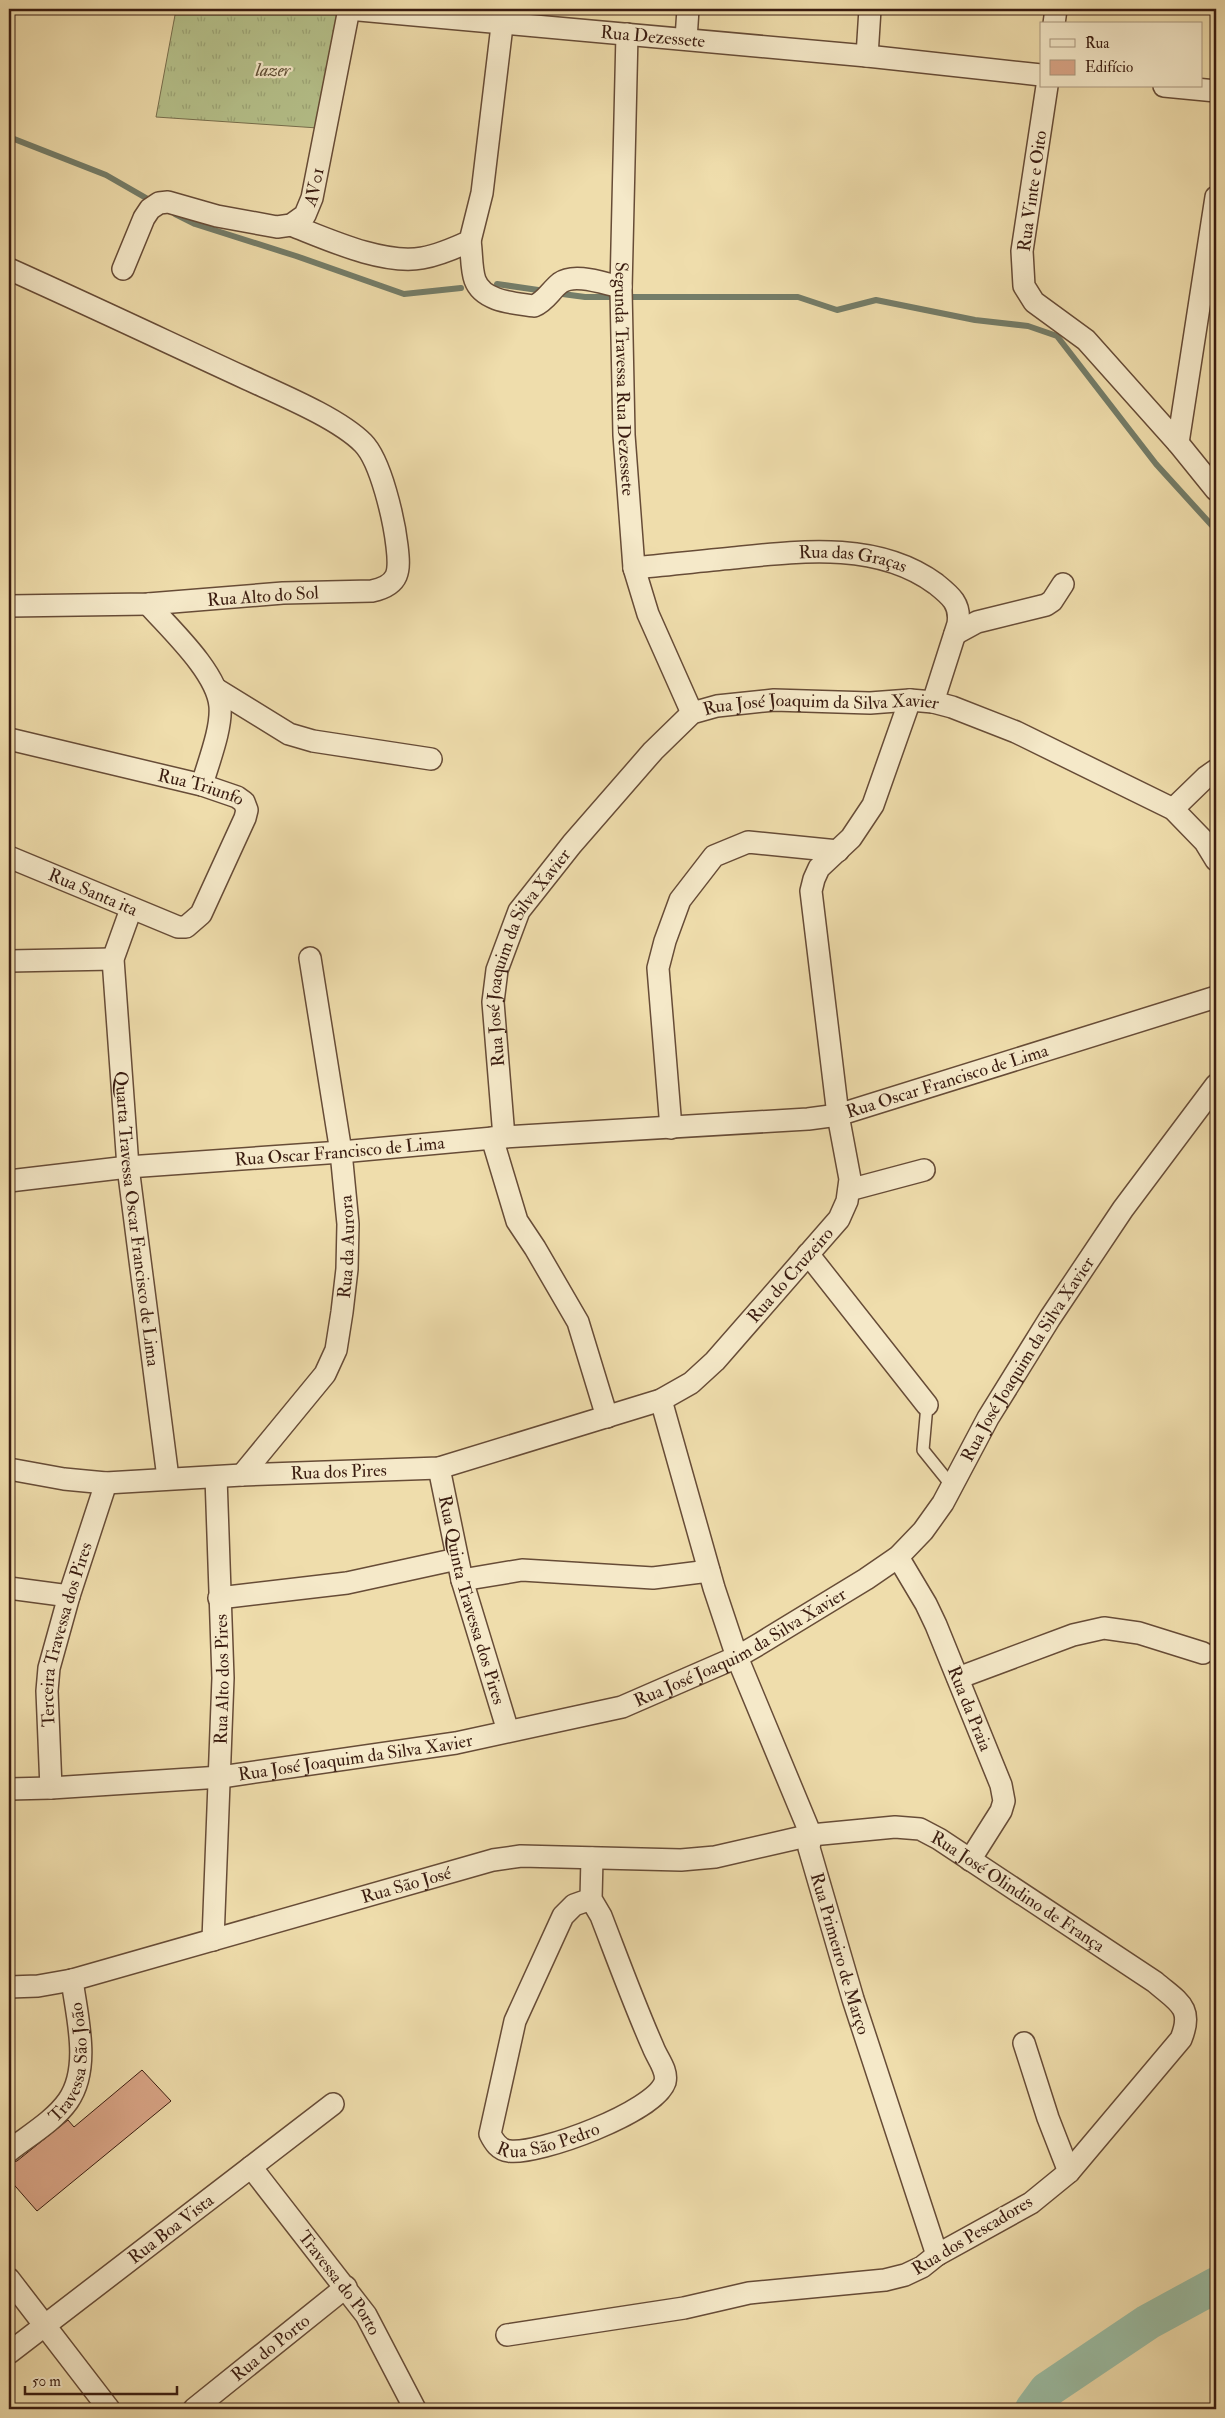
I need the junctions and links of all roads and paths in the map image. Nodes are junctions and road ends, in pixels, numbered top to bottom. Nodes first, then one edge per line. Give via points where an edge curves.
1 (349, 9) edge
2 (688, 9) edge
3 (870, 9) edge
4 (1056, 9) edge
5 (504, 15) edge
6 (1054, 22) edge
7 (626, 34) junction
8 (686, 39) junction
9 (867, 56) junction
10 (1040, 75) edge
11 (1047, 88) edge
12 (1185, 88) edge
13 (1216, 91) edge
14 (1216, 197) edge
15 (291, 225) junction
16 (470, 241) junction
17 (9, 269) edge
18 (123, 269) dead end
19 (621, 288) junction
20 (1178, 443) junction
21 (1216, 490) edge
22 (634, 568) junction
23 (1063, 584) dead end
24 (148, 604) junction
25 (9, 606) edge
26 (955, 634) junction
27 (216, 690) junction
28 (910, 700) junction
29 (933, 702) junction
30 (692, 713) junction
31 (9, 739) edge
32 (431, 759) dead end
33 (1216, 770) edge
34 (202, 785) junction
35 (1173, 809) junction
36 (838, 851) junction
37 (9, 856) edge
38 (1216, 860) edge
39 (131, 908) junction
40 (178, 927) joint
41 (310, 958) dead end
42 (113, 959) junction
43 (9, 961) edge
44 (1216, 997) edge
45 (1216, 1085) edge
46 (838, 1115) junction
47 (671, 1128) junction
48 (498, 1138) junction
49 (341, 1152) junction
50 (128, 1167) junction
51 (924, 1170) dead end
52 (9, 1181) edge
53 (849, 1190) junction
54 (808, 1254) junction
55 (661, 1400) junction
56 (927, 1405) joint
57 (607, 1417) junction
58 (439, 1468) junction
59 (9, 1469) edge
60 (242, 1475) junction
61 (216, 1477) junction
62 (168, 1478) junction
63 (106, 1483) junction
64 (952, 1486) junction
65 (898, 1557) junction
66 (457, 1559) junction
67 (709, 1572) junction
68 (462, 1580) junction
69 (9, 1588) edge
70 (69, 1596) junction
71 (219, 1598) junction
72 (1203, 1653) dead end
73 (737, 1657) junction
74 (958, 1678) junction
75 (508, 1731) junction
76 (221, 1777) junction
77 (50, 1788) junction
78 (9, 1789) edge
79 (811, 1836) junction
80 (592, 1858) junction
81 (970, 1860) junction
82 (591, 1899) junction
83 (213, 1940) junction
84 (72, 1980) junction
85 (1156, 1982) joint
86 (9, 1987) edge
87 (1024, 2043) dead end
88 (333, 2104) dead end
89 (9, 2151) edge
90 (251, 2167) junction
91 (1069, 2172) junction
92 (937, 2255) junction
93 (9, 2279) edge
94 (346, 2287) junction
95 (44, 2325) junction
96 (507, 2335) dead end
97 (9, 2353) edge
98 (109, 2409) edge
99 (194, 2409) edge
100 (415, 2409) edge

1 - 5 street, Rua Dezessete
1 - 15 street, AV01 via 312,198 305,214
2 - 8 street
3 - 9 street
4 - 6 street
5 - 7 street, Rua Dezessete
5 - 16 street via 482,193
7 - 8 street, Rua Dezessete
7 - 19 street, Segunda Travessa Rua Dezessete
8 - 9 street, Rua Dezessete
9 - 10 street, Rua Dezessete
11 - 20 street, Rua Vinte e Oito via 1022,251 1024,286 1038,305 1086,340
12 - 13 street
14 - 20 street
15 - 16 street via 331,241 397,258 421,258
15 - 18 street, AV01 via 277,227 217,216 168,202 154,206
16 - 19 street via 475,281 488,295 502,300 534,306 562,282 574,279
17 - 24 street, Rua Alto do Sol via 306,407 363,443 378,464 400,568 386,588
19 - 22 street, Segunda Travessa Rua Dezessete via 624,435
20 - 21 street
22 - 26 street, Rua das Graças via 826,550 880,559 924,575 947,592 959,613
22 - 30 street, Segunda Travessa Rua Dezessete via 648,614
23 - 26 street via 1046,605 977,622
24 - 25 street, Rua Alto do Sol
24 - 27 street via 204,670
26 - 29 street, Rua das Graças
27 - 32 street via 289,734 313,741
27 - 34 street via 220,721
28 - 29 street, Rua José Joaquim da Silva Xavier
28 - 30 street, Rua José Joaquim da Silva Xavier via 870,703 774,700 717,706
28 - 36 street, Rua do Cruzeiro via 873,805
29 - 35 street, Rua José Joaquim da Silva Xavier via 1016,732
30 - 48 street, Rua José Joaquim da Silva Xavier via 653,751 519,911 497,970 493,1002
31 - 34 street, Rua Triunfo
33 - 35 street
34 - 40 street, Rua Triunfo via 244,802 246,818 201,914 186,928
35 - 38 street, Rua José Joaquim da Silva Xavier via 1205,842
36 - 46 street, Rua do Cruzeiro via 819,868 811,891
36 - 47 street via 748,842 714,856 680,900 664,941 658,968
37 - 39 street, Rua Santa ita
39 - 40 street, Rua Santa ita
39 - 42 street
41 - 49 street, Rua da Aurora
42 - 43 street
42 - 50 street, Quarta Travessa Oscar Francisco de Lima
44 - 46 street, Rua Oscar Francisco de Lima
45 - 64 street, Rua José Joaquim da Silva Xavier via 1124,1209 1056,1310 988,1418
46 - 47 street, Rua Oscar Francisco de Lima
46 - 53 street, Rua do Cruzeiro via 850,1179
47 - 48 street, Rua Oscar Francisco de Lima
48 - 49 street, Rua Oscar Francisco de Lima
48 - 57 street, Rua José Joaquim da Silva Xavier via 517,1222 578,1322
49 - 50 street, Rua Oscar Francisco de Lima
49 - 60 street, Rua da Aurora via 348,1224 347,1269 336,1350 325,1374
50 - 52 street, Rua Oscar Francisco de Lima
50 - 62 street, Quarta Travessa Oscar Francisco de Lima
51 - 53 street
53 - 54 street, Rua do Cruzeiro via 848,1201 839,1219
54 - 55 street, Rua do Cruzeiro via 715,1361 691,1383
54 - 56 street
55 - 57 street, Rua dos Pires
55 - 67 street, Rua Primeiro de Março
56 - 64 lane via 923,1450
57 - 58 street, Rua dos Pires
58 - 60 street, Rua dos Pires
58 - 66 street, Rua Quinta Travessa dos Pires
59 - 63 street, Rua dos Pires
60 - 61 street, Rua dos Pires
61 - 62 street, Rua dos Pires
61 - 71 street, Rua Alto dos Pires
62 - 63 street, Rua dos Pires
63 - 70 street, Terceira Travessa dos Pires
64 - 65 street, Rua José Joaquim da Silva Xavier via 923,1531
65 - 73 street, Rua José Joaquim da Silva Xavier
65 - 74 street, Rua da Praia via 926,1604
66 - 68 street, Rua Quinta Travessa dos Pires
66 - 71 street via 347,1584
67 - 68 street via 653,1578 522,1570
67 - 73 street, Rua Primeiro de Março
68 - 75 street, Rua Quinta Travessa dos Pires
69 - 70 street
70 - 77 street, Terceira Travessa dos Pires via 49,1668
71 - 76 street, Rua Alto dos Pires via 224,1678
72 - 74 street via 1139,1633 1104,1628 1073,1635
73 - 75 street, Rua José Joaquim da Silva Xavier via 622,1707
73 - 79 street, Rua Primeiro de Março
74 - 81 street, Rua da Praia via 1002,1785 1004,1800 994,1825
75 - 76 street, Rua José Joaquim da Silva Xavier via 456,1743
76 - 77 street, Rua José Joaquim da Silva Xavier
76 - 83 street, Rua Alto dos Pires
77 - 78 street, Rua José Joaquim da Silva Xavier
79 - 80 street, Rua São José via 715,1857 681,1860
79 - 81 street, Rua José Olindino de França via 895,1827 920,1830
79 - 92 street, Rua Primeiro de Março via 809,1848 850,1990
80 - 82 street, Rua São Pedro
80 - 83 street, Rua São José via 522,1856 493,1860
81 - 85 street, Rua José Olindino de França
82 - 82 street, Rua São Pedro via 574,1905 563,1916 515,2021 490,2134 496,2145 507,2151 580,2135 618,2120 655,2096 664,2084 666,2075 601,1916
83 - 84 street, Rua São José
84 - 86 street, Rua São José
84 - 89 street, Travessa São João via 80,2039 74,2091 52,2117
85 - 91 street, Rua dos Pescadores via 1183,2006 1188,2022 1181,2039
87 - 91 street
88 - 90 street, Rua Boa Vista
90 - 94 street, Travessa do Porto
90 - 95 street, Rua Boa Vista
91 - 92 street, Rua dos Pescadores via 1031,2203
92 - 96 street, Rua dos Pescadores via 922,2267 885,2280 749,2293 684,2308
93 - 95 street
94 - 99 street, Rua do Porto
94 - 100 street, Travessa do Porto via 366,2316
95 - 97 street, Rua Boa Vista
95 - 98 street

